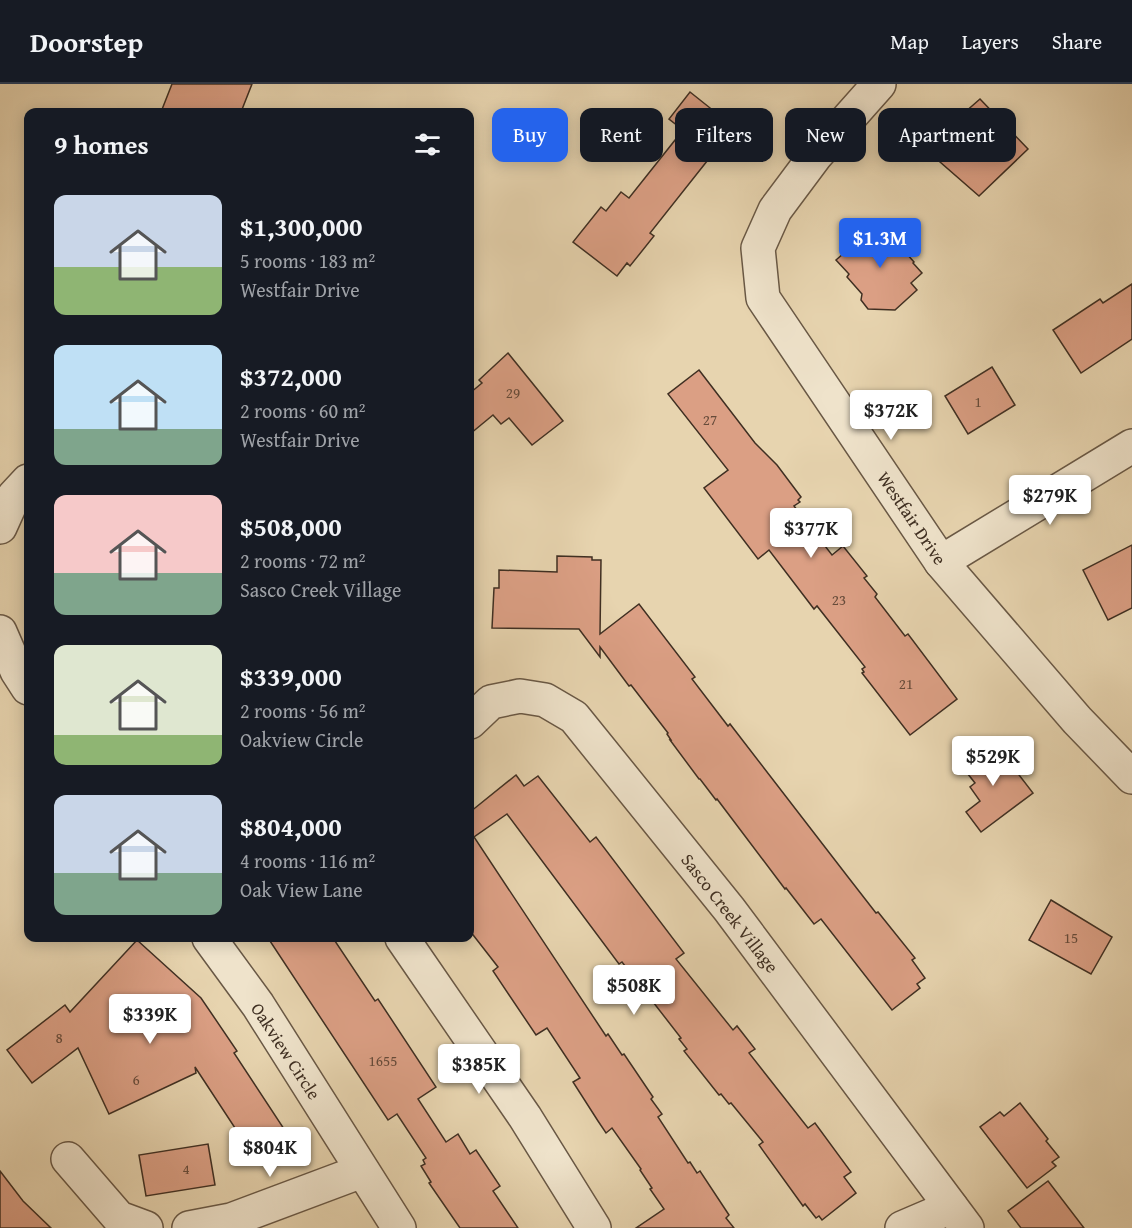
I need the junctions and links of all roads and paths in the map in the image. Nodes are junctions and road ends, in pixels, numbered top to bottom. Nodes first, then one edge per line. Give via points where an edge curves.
1 (879, 84) edge
2 (1132, 446) edge
3 (24, 485) edge
4 (0, 527) edge
5 (941, 562) junction
6 (0, 633) edge
7 (24, 682) edge
8 (474, 718) edge
9 (1132, 777) edge
10 (211, 942) edge
11 (405, 942) edge
12 (68, 1159) dead end
13 (362, 1171) junction
14 (959, 1217) edge
15 (146, 1228) edge
16 (189, 1228) edge
17 (399, 1228) edge
18 (594, 1228) edge
19 (902, 1228) edge

1 - 5 street, Westfair Drive via 816,155 775,210 758,248 763,298
2 - 5 street
3 - 4 street via 14,496
5 - 9 street, Westfair Drive via 1077,720
6 - 7 street
8 - 14 street, Sasco Creek Village via 491,702 520,696 545,700 574,717 729,909
10 - 13 street, Oakview Circle via 258,1005
11 - 18 street via 525,1116
12 - 15 street via 118,1218
13 - 16 street via 231,1220
13 - 17 street, Oakview Circle
14 - 19 street, Sasco Creek Village

